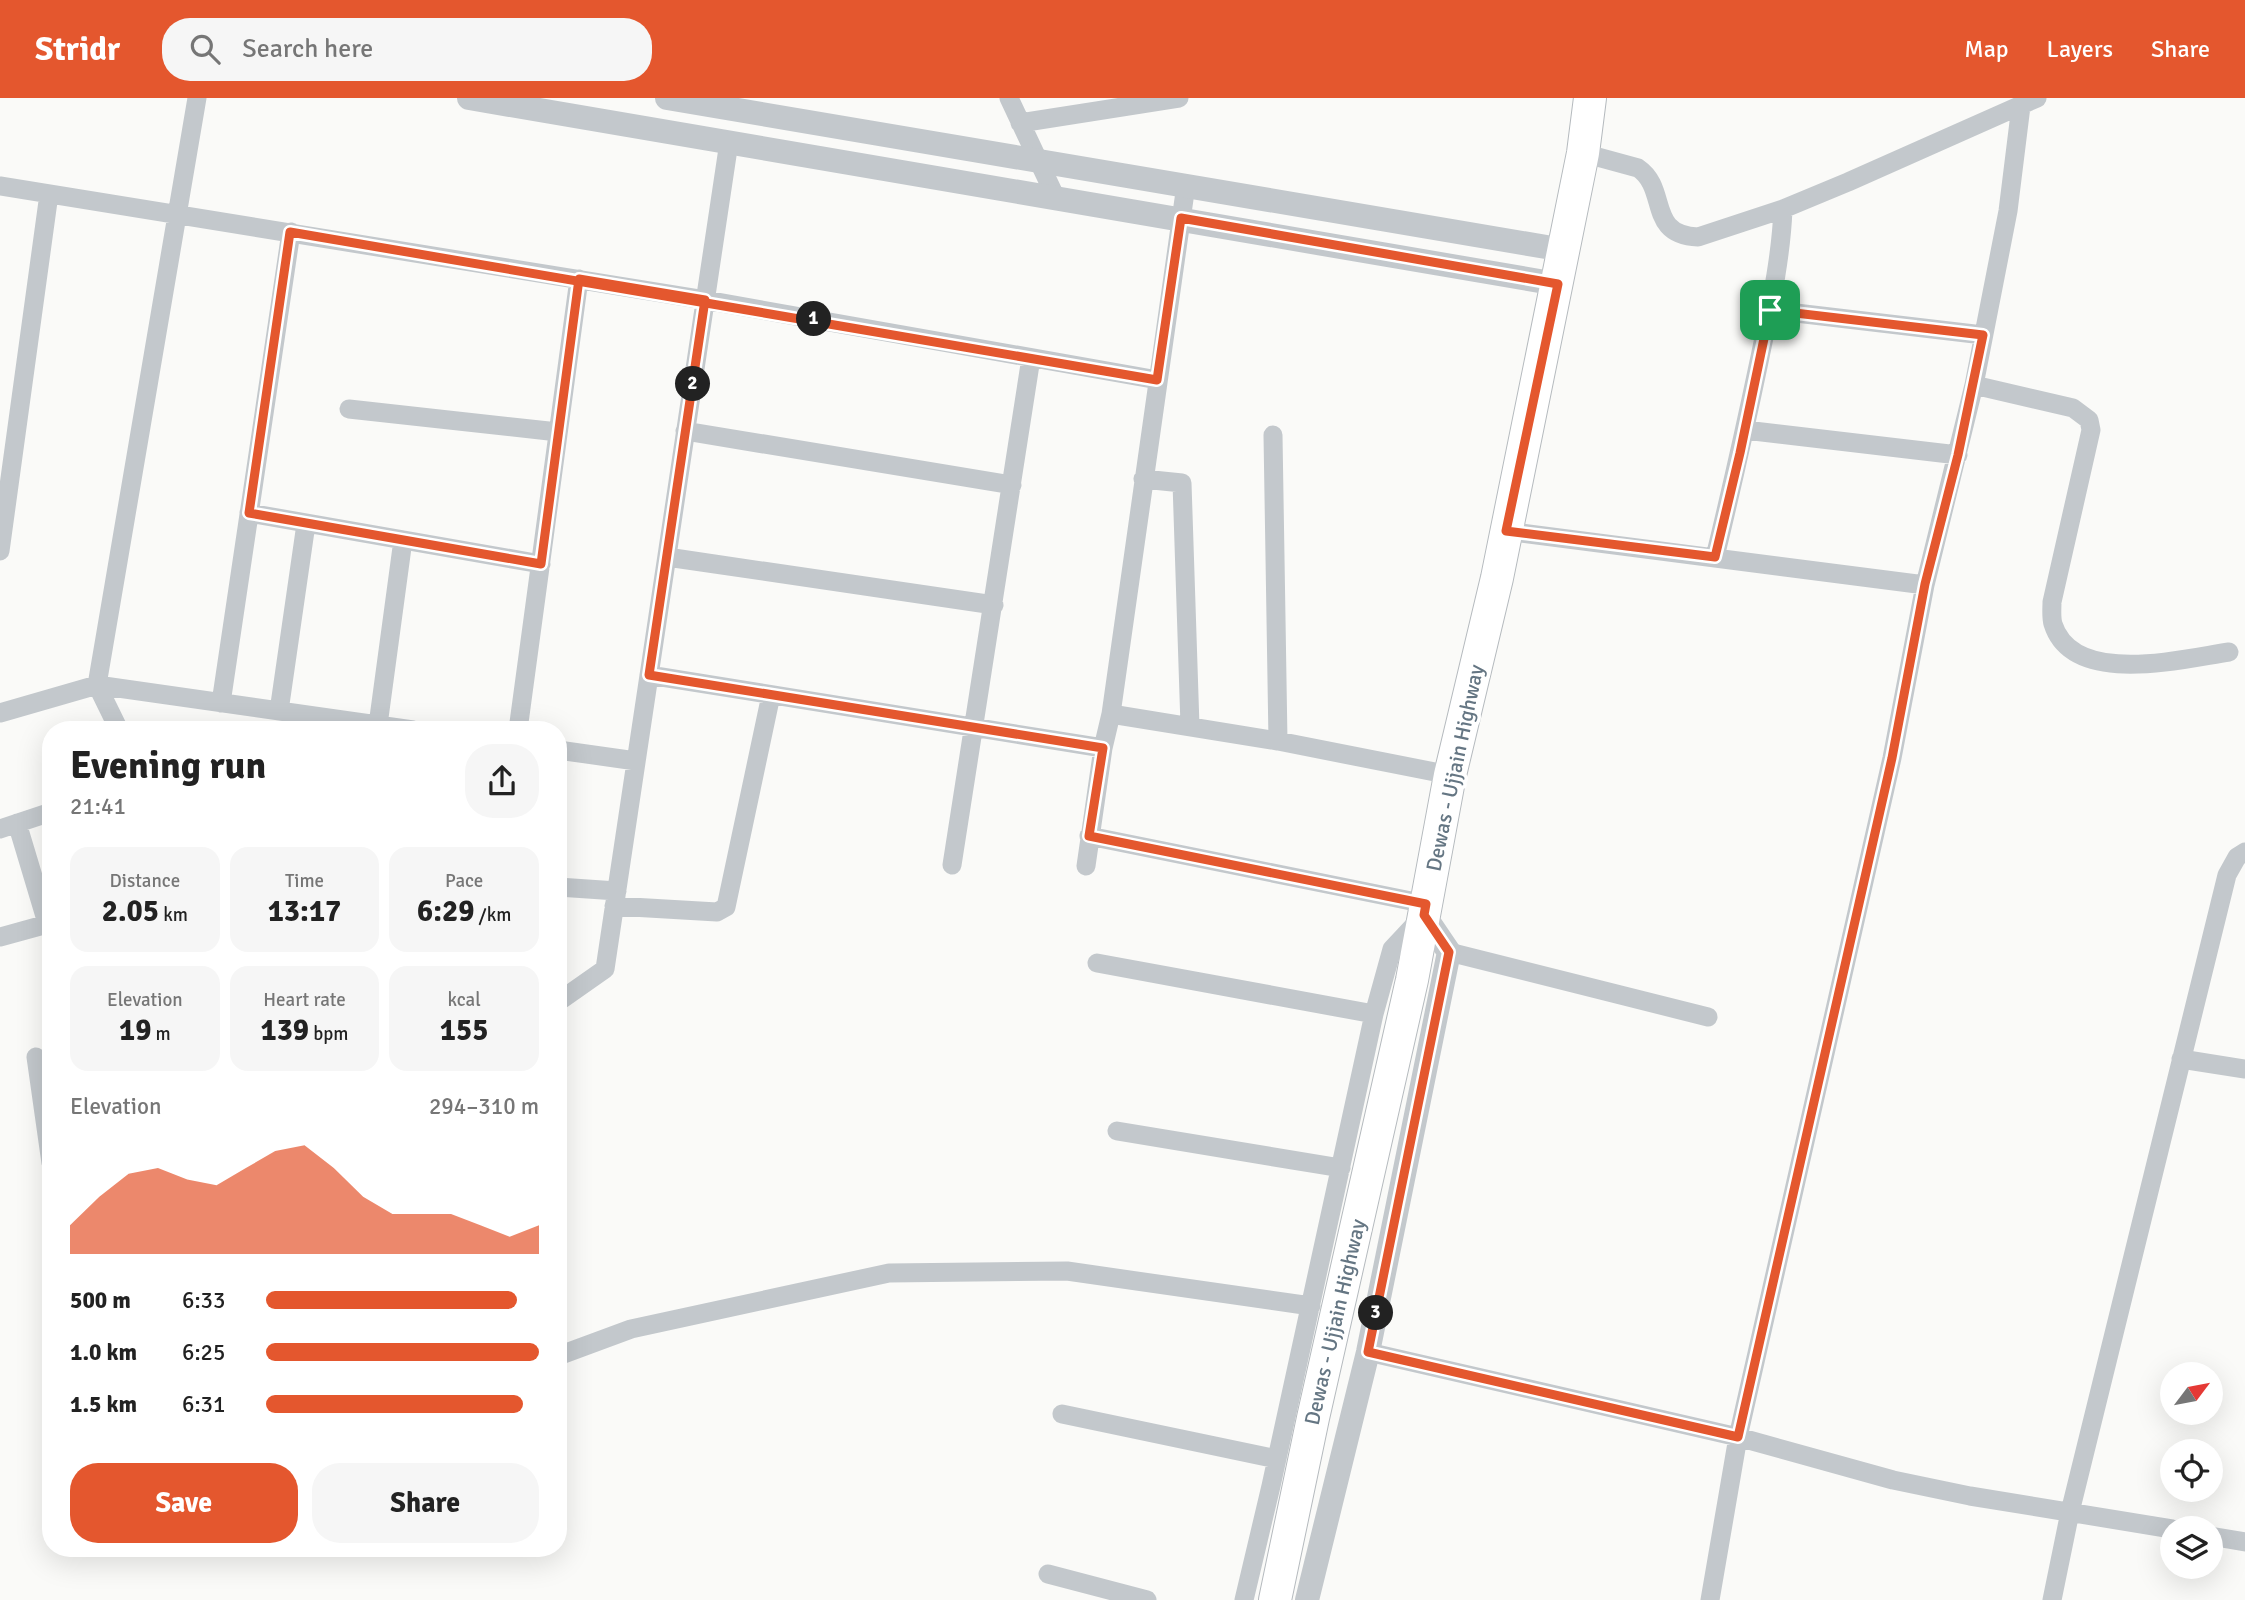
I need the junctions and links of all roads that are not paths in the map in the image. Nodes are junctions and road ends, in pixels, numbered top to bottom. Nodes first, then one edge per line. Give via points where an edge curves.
1 (197, 98) edge
2 (469, 98) edge
3 (667, 98) edge
4 (1009, 98) edge
5 (1179, 98) edge
6 (1590, 98) edge
7 (2029, 102) edge
8 (733, 109) junction
9 (1020, 123) junction
10 (729, 142) junction
11 (1583, 153) junction
12 (1037, 160) junction
13 (1186, 185) junction
14 (0, 186) edge
15 (48, 194) junction
16 (1055, 196) junction
17 (1783, 209) junction
18 (177, 214) junction
19 (1181, 218) junction
20 (290, 232) junction
21 (1564, 250) junction
22 (579, 279) junction
23 (1558, 284) junction
24 (705, 300) junction
25 (1770, 310) junction
26 (1983, 335) junction
27 (1031, 358) junction
28 (1157, 380) junction
29 (1974, 385) junction
30 (349, 409) dead end
31 (1745, 430) junction
32 (558, 432) junction
33 (685, 432) junction
34 (1273, 435) dead end
35 (1958, 455) junction
36 (1143, 480) junction
37 (1012, 485) junction
38 (249, 513) junction
39 (306, 524) junction
40 (1506, 531) junction
41 (403, 540) junction
42 (0, 551) edge
43 (667, 557) junction
44 (1715, 557) junction
45 (541, 564) junction
46 (1925, 584) junction
47 (994, 605) junction
48 (2229, 652) dead end
49 (649, 675) junction
50 (97, 685) junction
51 (771, 695) junction
52 (221, 703) junction
53 (279, 711) junction
54 (0, 713) edge
55 (1111, 713) junction
56 (115, 721) edge
57 (350, 721) edge
58 (379, 721) edge
59 (519, 721) edge
60 (1190, 726) junction
61 (975, 727) junction
62 (1278, 741) junction
63 (1103, 748) junction
64 (567, 751) edge
65 (636, 761) junction
66 (1450, 775) junction
67 (42, 815) edge
68 (8, 826) edge
69 (1089, 836) junction
70 (2245, 852) edge
71 (952, 865) dead end
72 (1086, 866) dead end
73 (567, 889) edge
74 (615, 899) junction
75 (42, 906) edge
76 (1425, 909) junction
77 (42, 925) edge
78 (0, 937) edge
79 (1449, 952) junction
80 (1097, 964) dead end
81 (567, 996) edge
82 (1374, 1014) junction
83 (1708, 1017) dead end
84 (2181, 1059) junction
85 (2245, 1069) edge
86 (1117, 1131) dead end
87 (1341, 1168) junction
88 (1311, 1306) junction
89 (1368, 1352) junction
90 (567, 1353) edge
91 (1062, 1414) dead end
92 (1738, 1437) junction
93 (1277, 1459) junction
94 (2070, 1512) junction
95 (2160, 1527) edge
96 (2223, 1538) edge
97 (2245, 1542) edge
98 (1048, 1574) dead end
99 (1147, 1600) edge
100 (1244, 1600) edge
101 (1275, 1600) edge
102 (1307, 1600) edge
103 (1710, 1600) edge
104 (2052, 1600) edge

1 - 18 street
2 - 10 street
3 - 8 street
4 - 9 street
5 - 9 street
6 - 11 main road, Dewas - Ujjain Highway
7 - 17 street
7 - 26 street
8 - 10 street
8 - 12 street
9 - 12 street
10 - 16 street
10 - 24 street
11 - 17 street via 1646,173 1665,223 1684,236 1698,237
11 - 21 main road, Dewas - Ujjain Highway
12 - 13 street
12 - 16 street
13 - 19 street
13 - 21 street
14 - 15 street
15 - 18 street
15 - 42 street
16 - 19 street
17 - 25 street
18 - 20 street
18 - 50 street
19 - 23 street
19 - 28 street
20 - 22 street
20 - 38 street
21 - 23 main road, Dewas - Ujjain Highway
22 - 24 street
22 - 32 street
23 - 40 main road, Dewas - Ujjain Highway
24 - 27 street
24 - 33 street
25 - 26 street
25 - 31 street
26 - 29 street
27 - 28 street
27 - 37 street
28 - 36 street
29 - 35 street
29 - 48 street via 2073,408 2089,420 2091,430 2052,602 2052,622 2069,648 2117,664
30 - 32 street
31 - 35 street
31 - 44 street
32 - 45 street
33 - 37 street
33 - 43 street
34 - 62 street
35 - 46 street
36 - 55 street
36 - 60 street via 1182,483
37 - 47 street
38 - 39 street
38 - 52 street
39 - 41 street
39 - 53 street
40 - 44 street
40 - 66 main road, Dewas - Ujjain Highway
41 - 45 street
41 - 58 street
43 - 47 street
43 - 49 street
44 - 46 street
45 - 59 street
46 - 92 street via 1892,758
47 - 61 street
49 - 51 street
49 - 65 street
50 - 52 street
50 - 54 street
50 - 56 street
51 - 61 street
51 - 74 street via 726,907 717,912
52 - 53 street
53 - 57 street
55 - 60 street
55 - 63 street
60 - 62 street
61 - 63 street
61 - 71 street
62 - 66 street
63 - 69 street
64 - 65 street
65 - 74 street
66 - 76 main road, Dewas - Ujjain Highway
67 - 68 street
68 - 75 street
69 - 72 street
69 - 76 street
70 - 84 street via 2227,875
73 - 74 street
74 - 81 street via 605,969
76 - 79 street
76 - 82 street via 1392,949
76 - 101 main road, Dewas - Ujjain Highway
77 - 78 street
79 - 83 street
79 - 89 street
80 - 82 street
82 - 87 street
84 - 85 street
84 - 94 street
86 - 87 street
87 - 88 street
88 - 90 street via 1066,1271 889,1273 631,1329
88 - 93 street
89 - 92 street
89 - 102 street
91 - 93 street
92 - 94 street via 1893,1480
92 - 103 street
93 - 100 street
94 - 95 street
94 - 104 street
96 - 97 street
98 - 99 street

